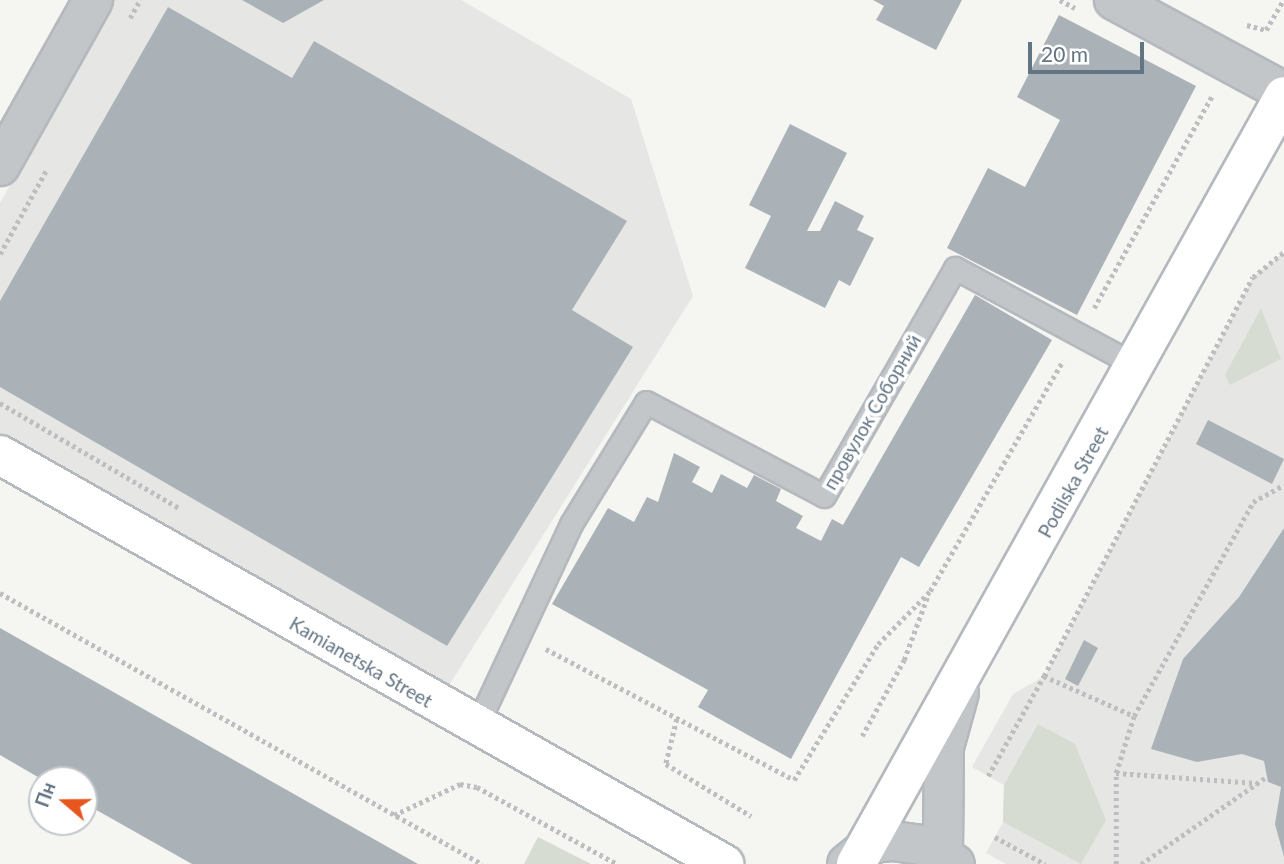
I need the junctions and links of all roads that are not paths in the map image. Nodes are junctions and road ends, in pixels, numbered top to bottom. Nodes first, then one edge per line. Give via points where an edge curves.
1 (93, 0) edge
2 (1114, 0) edge
3 (1284, 94) edge
4 (0, 166) edge
5 (1137, 366) junction
6 (0, 455) edge
7 (971, 665) junction
8 (476, 727) junction
9 (857, 858) edge
10 (949, 859) edge
11 (724, 864) edge

1 - 4 street
2 - 3 street
3 - 5 street, Podilska Street
5 - 7 street, Podilska Street
5 - 8 lane, провулок Соборний via 955,268 824,496 646,401 571,524 524,637
6 - 8 street, Kamianetska Street
7 - 9 street, Podilska Street
7 - 10 street via 944,747
8 - 11 street, Kamianetska Street
9 - 10 street via 907,841

